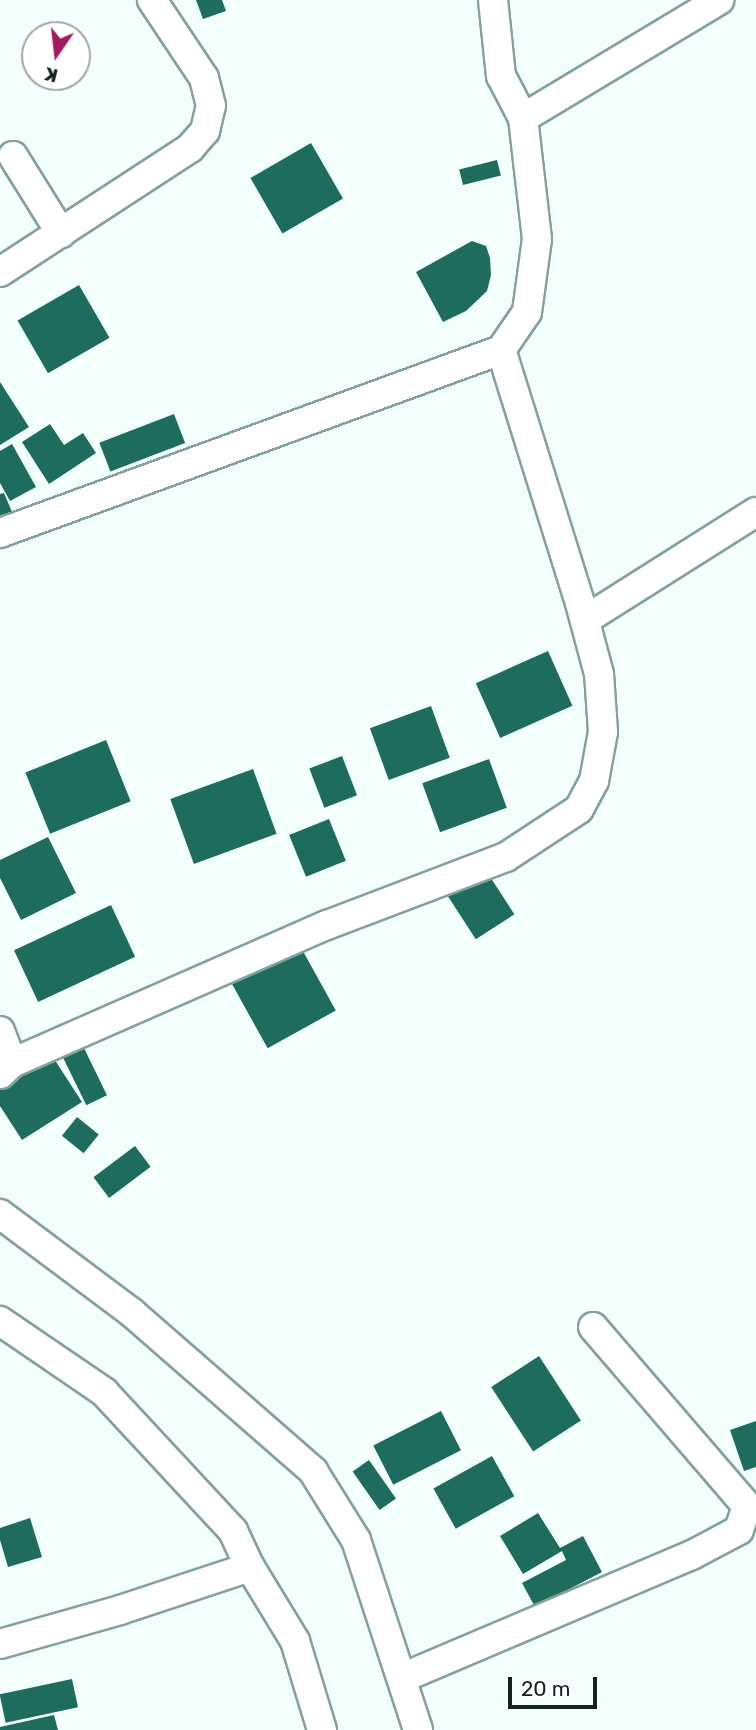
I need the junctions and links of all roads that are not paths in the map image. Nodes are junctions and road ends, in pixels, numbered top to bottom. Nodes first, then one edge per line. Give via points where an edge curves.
1 (152, 0) edge
2 (493, 0) edge
3 (719, 0) edge
4 (523, 118) junction
5 (13, 156) dead end
6 (61, 233) junction
7 (0, 272) edge
8 (500, 349) junction
9 (756, 512) edge
10 (0, 534) edge
11 (585, 620) junction
12 (0, 1031) edge
13 (6, 1069) edge
14 (0, 1214) edge
15 (0, 1321) edge
16 (593, 1326) dead end
17 (250, 1567) junction
18 (0, 1644) edge
19 (402, 1678) junction
20 (321, 1730) edge
21 (418, 1730) edge

1 - 6 street via 204,78 211,106 205,131 191,148
2 - 4 street via 501,76
3 - 4 street
4 - 8 street via 537,239 527,312
5 - 6 street
6 - 7 street
8 - 10 street
8 - 11 street
9 - 11 street
11 - 13 street via 599,674 603,732 594,782 579,809 506,857 327,925
12 - 13 street
14 - 19 street via 131,1312 313,1471 356,1540
15 - 17 street via 104,1392 233,1531
16 - 19 street via 747,1506 739,1530 692,1555
17 - 18 street
17 - 20 street via 295,1641
19 - 21 street

